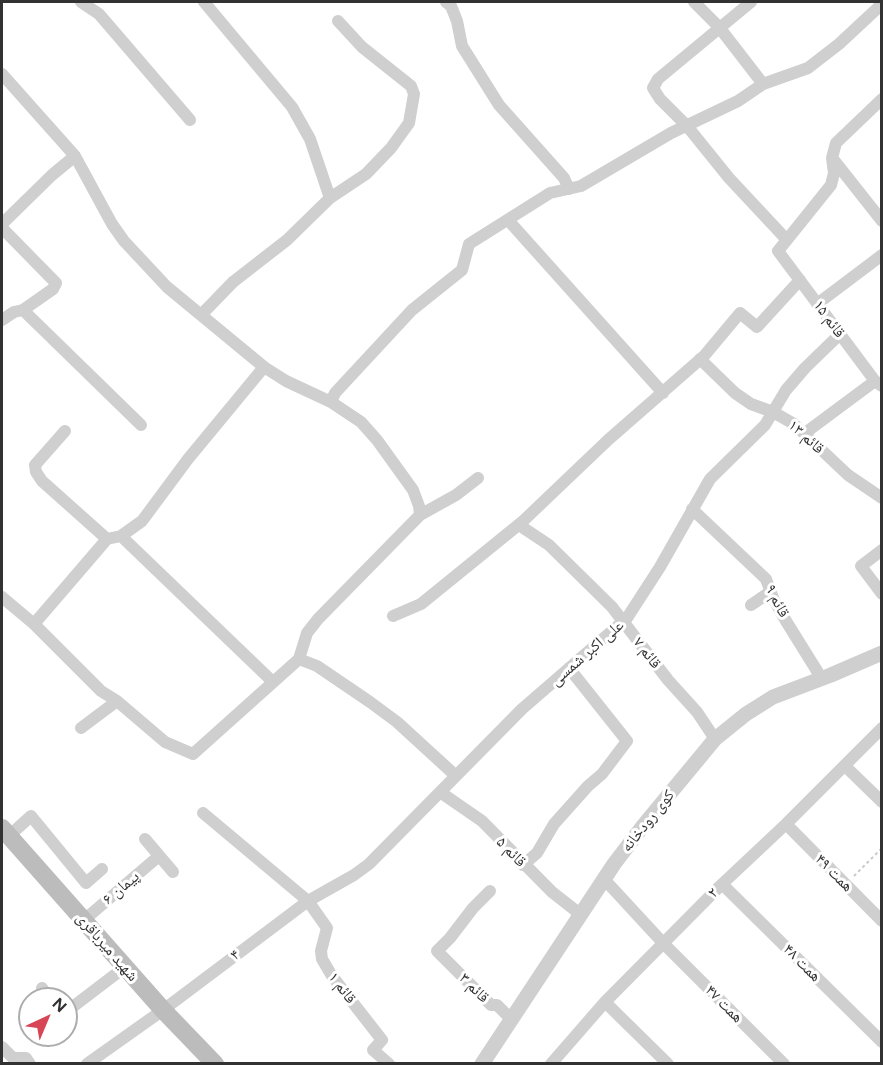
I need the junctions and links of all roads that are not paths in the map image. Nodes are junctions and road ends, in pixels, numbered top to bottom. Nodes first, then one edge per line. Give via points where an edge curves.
1 (81, 2) edge
2 (204, 2) edge
3 (446, 2) edge
4 (694, 2) edge
5 (751, 2) edge
6 (882, 4) edge
7 (338, 21) dead end
8 (719, 27) junction
9 (2, 74) edge
10 (763, 84) junction
11 (882, 99) edge
12 (190, 120) dead end
13 (687, 126) junction
14 (75, 156) junction
15 (832, 158) junction
16 (569, 189) junction
17 (330, 198) junction
18 (508, 220) junction
19 (882, 221) edge
20 (2, 226) edge
21 (786, 239) junction
22 (882, 255) edge
23 (800, 280) junction
24 (817, 303) junction
25 (23, 310) junction
26 (201, 315) junction
27 (2, 320) edge
28 (840, 334) junction
29 (700, 359) junction
30 (264, 367) junction
31 (878, 383) edge
32 (663, 393) junction
33 (331, 402) junction
34 (773, 412) junction
35 (141, 424) dead end
36 (65, 431) dead end
37 (805, 433) junction
38 (478, 478) dead end
39 (882, 498) edge
40 (692, 509) junction
41 (420, 515) junction
42 (519, 525) junction
43 (121, 536) junction
44 (106, 540) junction
45 (882, 550) edge
46 (771, 592) junction
47 (882, 594) edge
48 (3, 600) edge
49 (751, 605) dead end
50 (393, 616) dead end
51 (624, 621) junction
52 (34, 624) junction
53 (882, 653) edge
54 (299, 659) junction
55 (569, 668) junction
56 (822, 679) junction
57 (273, 682) junction
58 (117, 700) junction
59 (81, 728) dead end
60 (882, 728) edge
61 (715, 739) junction
62 (845, 766) junction
63 (456, 776) junction
64 (440, 792) junction
65 (882, 802) edge
66 (203, 813) dead end
67 (786, 824) junction
68 (4, 832) edge
69 (145, 839) dead end
70 (159, 856) junction
71 (523, 865) junction
72 (102, 869) dead end
73 (174, 872) dead end
74 (604, 879) junction
75 (722, 884) junction
76 (490, 891) dead end
77 (308, 901) junction
78 (580, 914) junction
79 (84, 920) junction
80 (882, 921) edge
81 (664, 944) junction
82 (125, 967) junction
83 (605, 1002) junction
84 (78, 1003) edge
85 (163, 1010) junction
86 (512, 1020) junction
87 (882, 1042) edge
88 (2, 1047) edge
89 (30, 1064) edge
90 (87, 1064) edge
91 (215, 1064) edge
92 (389, 1064) edge
93 (482, 1064) edge
94 (551, 1064) edge
95 (668, 1064) edge
96 (784, 1064) edge

1 - 12 street via 99,14
2 - 17 street via 292,107 310,139
3 - 16 street via 457,21 462,46 499,105 564,178
4 - 8 street
5 - 8 street
6 - 10 street via 808,68
7 - 17 street via 362,47 411,86 414,94 409,123 391,148 366,174
8 - 10 street
8 - 13 street via 658,79 653,88
9 - 14 street
10 - 13 street
11 - 15 street via 836,143
13 - 16 street via 582,186
13 - 21 street
14 - 20 street
14 - 26 street via 124,241 167,287
15 - 19 street
15 - 21 street via 831,185
16 - 18 street via 550,193
17 - 26 street
18 - 32 street
18 - 33 street via 469,244 462,270 412,310
20 - 25 street via 56,284
21 - 23 street, قائم ۱۵ via 778,251
22 - 24 street
23 - 24 street, قائم ۱۵
23 - 29 street via 757,327 740,313
24 - 28 street, قائم ۱۵
25 - 27 street
25 - 35 street
26 - 30 street
28 - 31 street, قائم ۱۵
28 - 34 street, علی اکبر شمسی via 786,390
29 - 32 street
29 - 34 street, قائم ۱۳ via 735,393
30 - 33 street
30 - 43 street via 142,521
31 - 37 street
32 - 42 street
33 - 41 street via 361,422 377,440 412,490
34 - 37 street, قائم ۱۳
34 - 40 street, علی اکبر شمسی via 765,425 710,479
36 - 44 street via 36,465 36,472
37 - 39 street, قائم ۱۳ via 848,475
38 - 41 street
40 - 46 street, قائم ۹ via 766,579
40 - 51 street, علی اکبر شمسی
41 - 54 street via 318,619 307,633
42 - 50 street via 421,604
42 - 51 street, قائم ۷ via 549,545
43 - 44 street
43 - 57 street
44 - 52 street
45 - 47 street via 861,566
46 - 49 street
46 - 56 street, قائم ۹
48 - 52 street
51 - 55 street, علی اکبر شمسی
51 - 61 street, قائم ۷
52 - 58 street via 101,691
53 - 56 street, کوی رودخانه
54 - 57 street
54 - 63 street via 317,666 388,715
55 - 63 street, علی اکبر شمسی
55 - 71 street via 627,741 602,774 554,824 537,853
56 - 61 street, کوی رودخانه via 773,697
57 - 58 street via 193,754 165,742
58 - 59 street
60 - 62 street, ۲
61 - 74 street, کوی رودخانه
62 - 65 street
62 - 67 street, ۲
63 - 64 street, علی اکبر شمسی
64 - 71 street, قائم ۵ via 482,821
64 - 77 street, علی اکبر شمسی via 369,864
66 - 77 street
67 - 75 street, ۲
67 - 80 street, همت ۴۹
68 - 72 street via 31,816 86,884
68 - 79 main road, شهید میرباقری
69 - 70 street
70 - 73 street
70 - 79 street, پیمان ۶
71 - 78 street, قائم ۵
74 - 78 street, کوی رودخانه
74 - 81 street, همت ۴۷
75 - 81 street, ۲
75 - 87 street, همت ۴۸
76 - 86 street, قائم ۳ via 437,951 491,1005 497,1005
77 - 85 street, ۴
77 - 92 street, قائم ۱ via 327,928 322,959 382,1040 373,1050
78 - 86 street, کوی رودخانه
79 - 82 main road, شهید میرباقری
81 - 83 street, ۲
81 - 96 street, همت ۴۷
82 - 84 street
82 - 85 main road, شهید میرباقری
83 - 94 street, ۲
83 - 95 street
85 - 90 street, ۴
85 - 91 main road, شهید میرباقری
86 - 93 street, کوی رودخانه
88 - 89 street via 13,1058 26,1058

